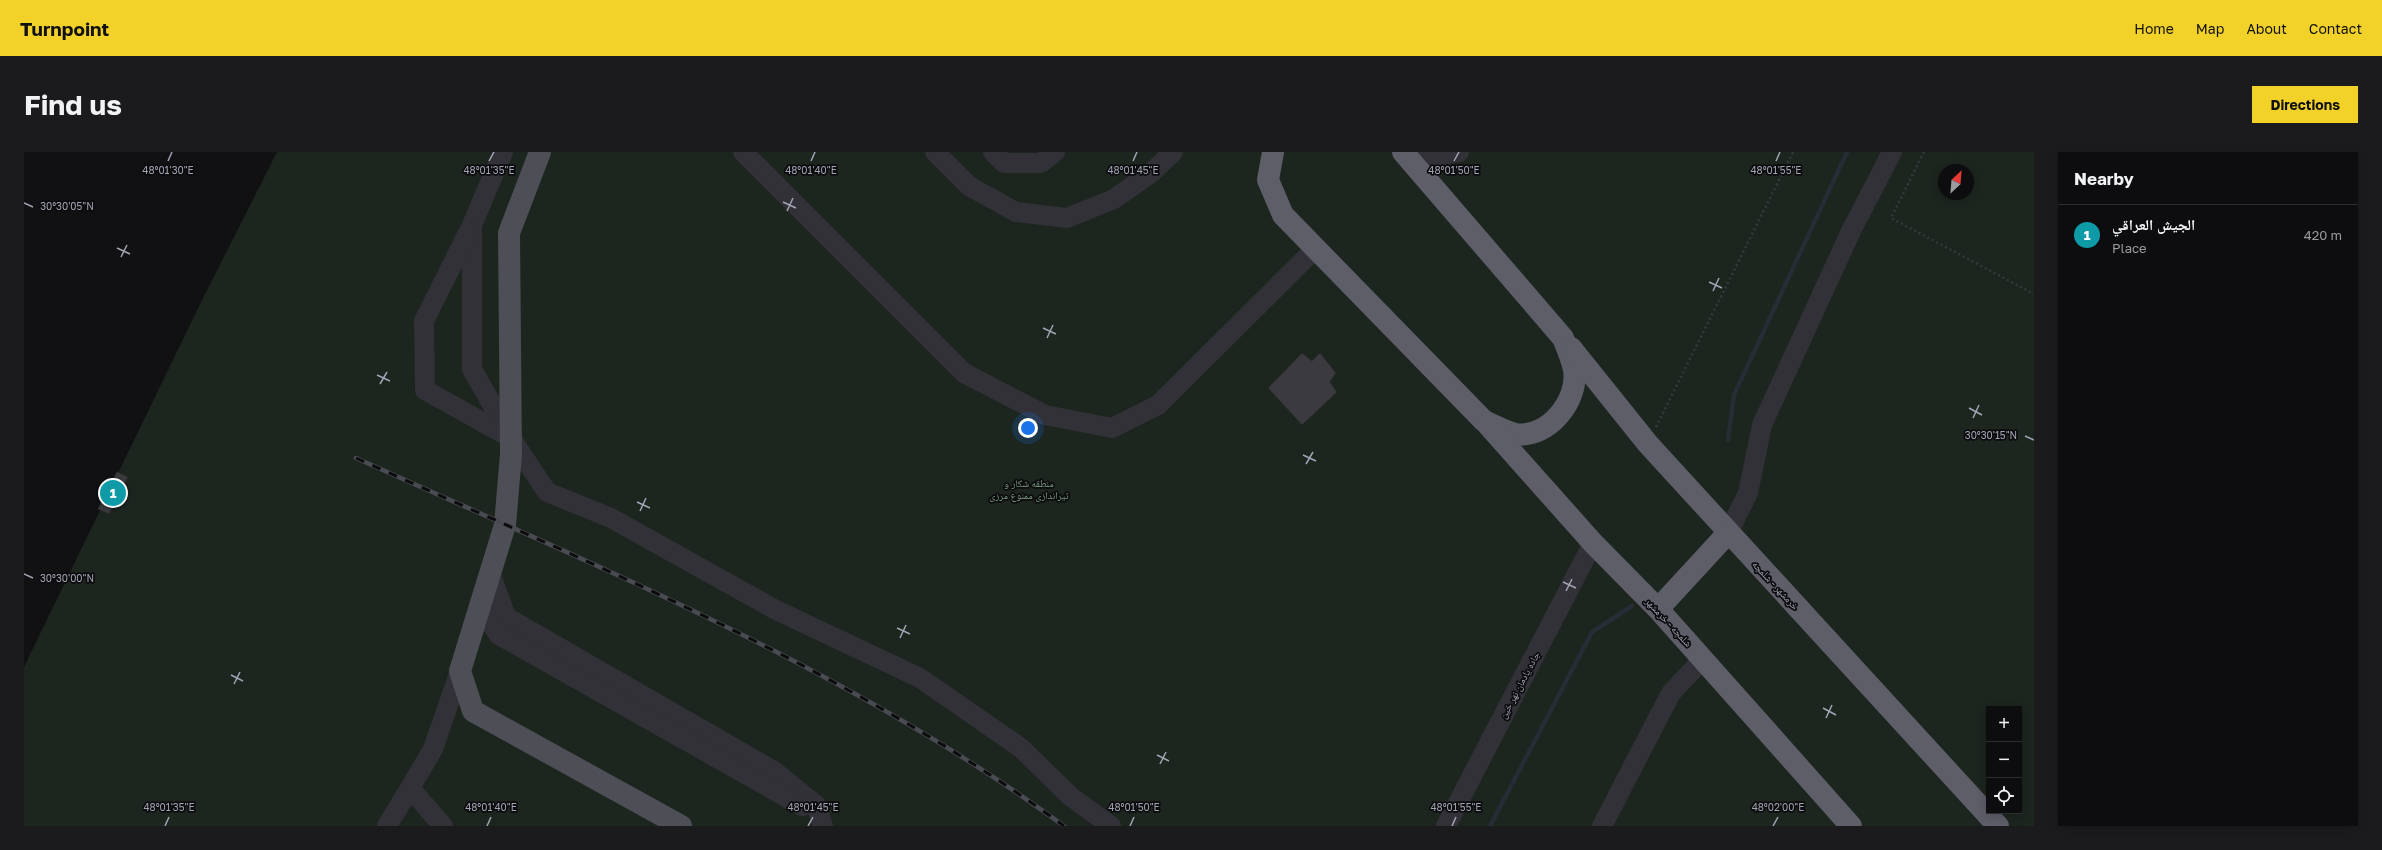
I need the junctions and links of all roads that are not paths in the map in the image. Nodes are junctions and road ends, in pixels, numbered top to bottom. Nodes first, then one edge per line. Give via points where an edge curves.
1 (503, 152) edge
2 (540, 152) edge
3 (743, 152) edge
4 (935, 152) edge
5 (993, 152) edge
6 (1055, 152) edge
7 (1173, 152) edge
8 (1273, 152) edge
9 (1459, 152) edge
10 (1892, 152) edge
11 (1407, 156) edge
12 (472, 225) junction
13 (1315, 248) junction
14 (1563, 338) junction
15 (1484, 421) junction
16 (511, 438) junction
17 (1728, 533) junction
18 (1593, 543) junction
19 (490, 572) junction
20 (479, 607) junction
21 (1658, 609) junction
22 (1703, 660) junction
23 (460, 671) junction
24 (410, 788) junction
25 (821, 821) edge
26 (387, 826) edge
27 (443, 826) edge
28 (681, 826) edge
29 (1111, 826) edge
30 (1446, 826) edge
31 (1602, 826) edge
32 (1852, 826) edge
33 (1998, 826) edge

1 - 12 street
2 - 16 main road via 509,233
3 - 13 street via 964,373 1046,415 1112,428 1158,405
4 - 7 street via 969,186 1016,212 1067,218 1114,199 1151,173
5 - 6 street via 1004,163 1041,163
8 - 13 highway, شلمچه - خرمشهر via 1268,180 1283,214
9 - 11 street
10 - 17 street via 1850,231 1762,425 1748,493
11 - 14 highway, خرمشهر - شلمچه
12 - 16 street via 472,369
12 - 16 street via 424,321 425,390
13 - 15 highway, شلمچه - خرمشهر
14 - 15 highway via 1574,371 1571,391 1562,414 1542,431 1516,434
14 - 17 highway, خرمشهر - شلمچه via 1648,444
15 - 18 highway, شلمچه - خرمشهر
16 - 19 main road via 505,525
16 - 29 street via 547,492 611,518 774,609 920,678 1020,748 1070,796
17 - 21 highway
17 - 33 highway, خرمشهر - شلمچه
18 - 21 highway, شلمچه - خرمشهر
18 - 30 street, جاده یادمان نهر خین
19 - 20 main road
19 - 25 street via 506,617 774,771 816,805
20 - 23 main road
20 - 25 street via 499,635
21 - 22 highway, شلمچه - خرمشهر
22 - 31 street via 1671,693
22 - 32 highway, شلمچه - خرمشهر
23 - 24 street via 433,749
23 - 28 main road via 473,710
24 - 26 street
24 - 27 street

